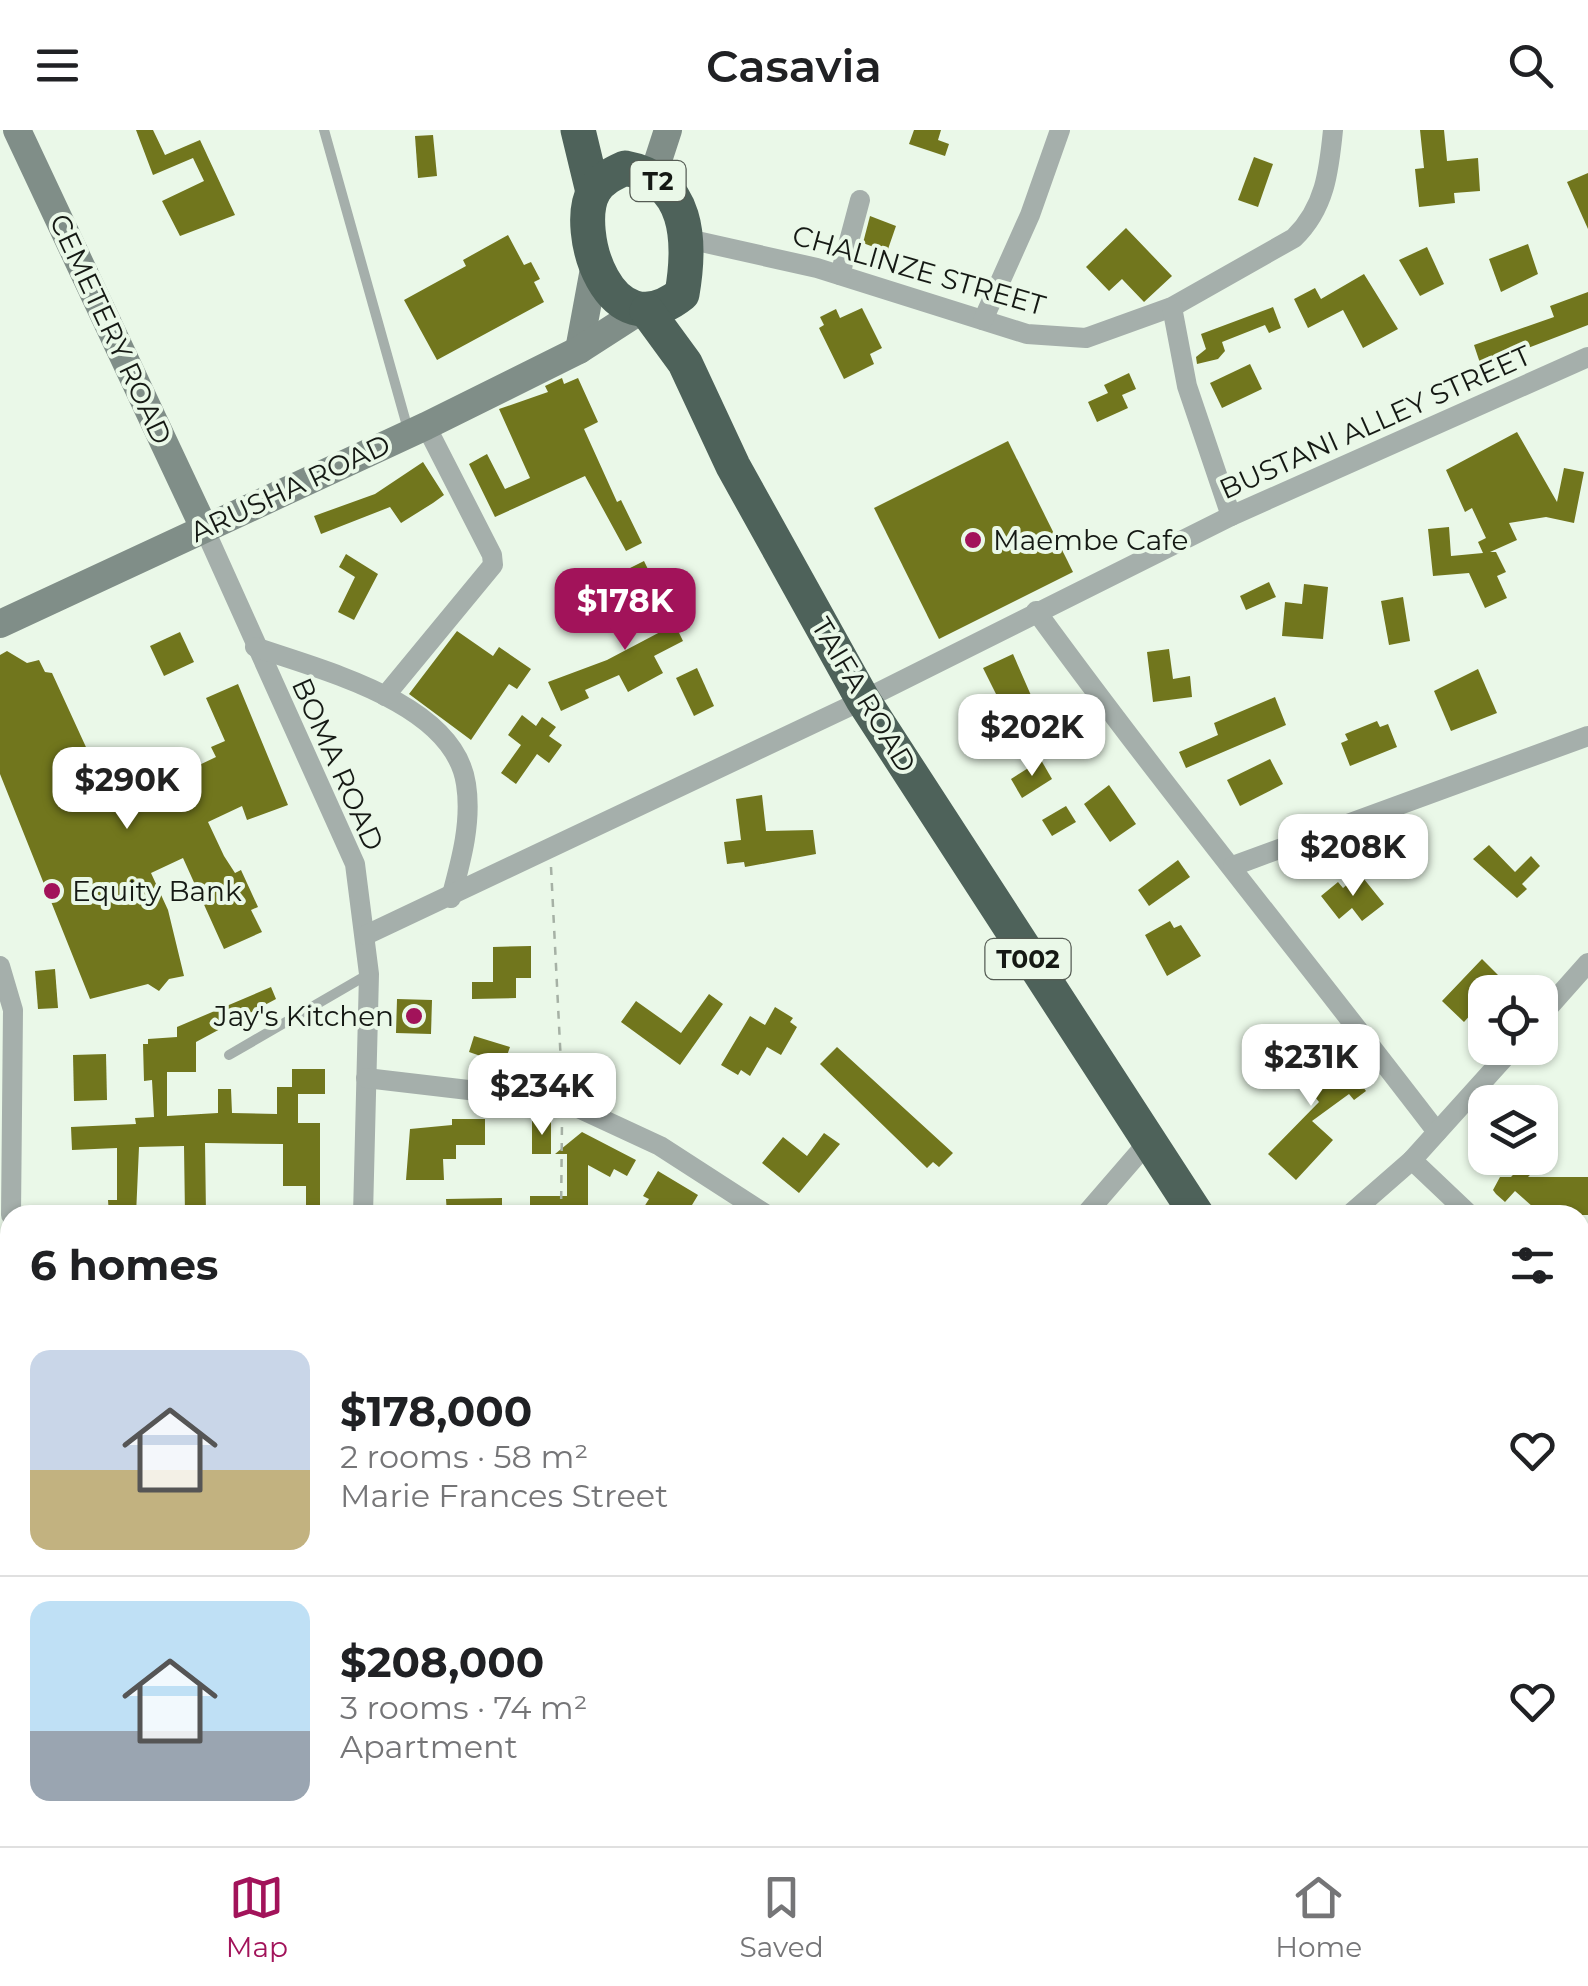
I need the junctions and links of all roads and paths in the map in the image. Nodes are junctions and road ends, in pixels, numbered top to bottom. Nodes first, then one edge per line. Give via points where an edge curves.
1 (17, 130) edge
2 (324, 130) edge
3 (581, 130) edge
4 (668, 130) edge
5 (1060, 130) edge
6 (1333, 130) edge
7 (639, 172) junction
8 (593, 192) junction
9 (860, 200) dead end
10 (688, 239) junction
11 (596, 258) junction
12 (840, 274) junction
13 (682, 294) junction
14 (1172, 307) junction
15 (642, 311) junction
16 (983, 320) junction
17 (578, 350) junction
18 (1588, 357) edge
19 (684, 363) junction
20 (418, 430) junction
21 (1231, 516) junction
22 (204, 528) junction
23 (1036, 611) junction
24 (0, 624) edge
25 (255, 647) junction
26 (384, 696) junction
27 (863, 700) junction
28 (1588, 736) edge
29 (550, 852) junction
30 (1233, 866) junction
31 (451, 898) junction
32 (366, 936) junction
33 (1588, 964) edge
34 (0, 966) edge
35 (369, 974) junction
36 (1558, 997) edge
37 (229, 1054) dead end
38 (1498, 1065) edge
39 (366, 1078) junction
40 (562, 1101) junction
41 (1437, 1132) junction
42 (1148, 1141) junction
43 (1412, 1160) junction
44 (12, 1205) edge
45 (362, 1205) edge
46 (562, 1205) edge
47 (751, 1205) edge
48 (1094, 1205) edge
49 (1191, 1205) edge
50 (1360, 1205) edge
51 (1459, 1205) edge

1 - 22 main road, CEMETERY ROAD
2 - 20 lane
3 - 7 highway, T2
3 - 8 highway, T2
4 - 7 main road
5 - 16 street
6 - 14 street, CHALINZE STREET via 1330,169 1310,222 1294,238
7 - 8 highway, T2 via 607,176
7 - 10 highway, T2 via 672,197
8 - 11 highway, T2
9 - 12 street
10 - 12 street, CHALINZE STREET
10 - 13 highway, T2
11 - 15 highway, T2 via 617,301
11 - 17 main road
12 - 16 street, CHALINZE STREET
13 - 15 highway
13 - 19 highway, TAIFA ROAD / T2
14 - 16 street, CHALINZE STREET via 1086,338 1027,334
14 - 21 street via 1186,386
15 - 17 main road, ARUSHA ROAD
15 - 19 highway, TAIFA ROAD / T2
17 - 20 main road, ARUSHA ROAD
18 - 21 street, BUSTANI ALLEY STREET
19 - 27 highway, TAIFA ROAD / T2
20 - 22 main road, ARUSHA ROAD
20 - 26 street via 493,564
21 - 23 street, BUSTANI ALLEY STREET
22 - 24 main road, ARUSHA ROAD
22 - 25 street, BOMA ROAD
23 - 27 street, BUSTANI ALLEY STREET
23 - 30 street
25 - 26 street
25 - 32 street, BOMA ROAD via 355,864
26 - 31 street via 442,738 466,781 465,843
27 - 29 street, BUSTANI ALLEY STREET
27 - 42 highway, TAIFA ROAD / T002
28 - 30 street
29 - 31 street, BUSTANI ALLEY STREET
29 - 40 path
30 - 41 street
31 - 32 street, BUSTANI ALLEY STREET
32 - 35 street, BOMA ROAD
33 - 36 street
34 - 44 street via 13,1010
35 - 37 lane
35 - 39 street, BOMA ROAD
38 - 41 street
39 - 40 street
39 - 45 street, BOMA ROAD
40 - 46 path
40 - 47 street via 660,1146
41 - 43 street
42 - 48 street
42 - 49 highway, TAIFA ROAD / T002
43 - 50 street
43 - 51 street

